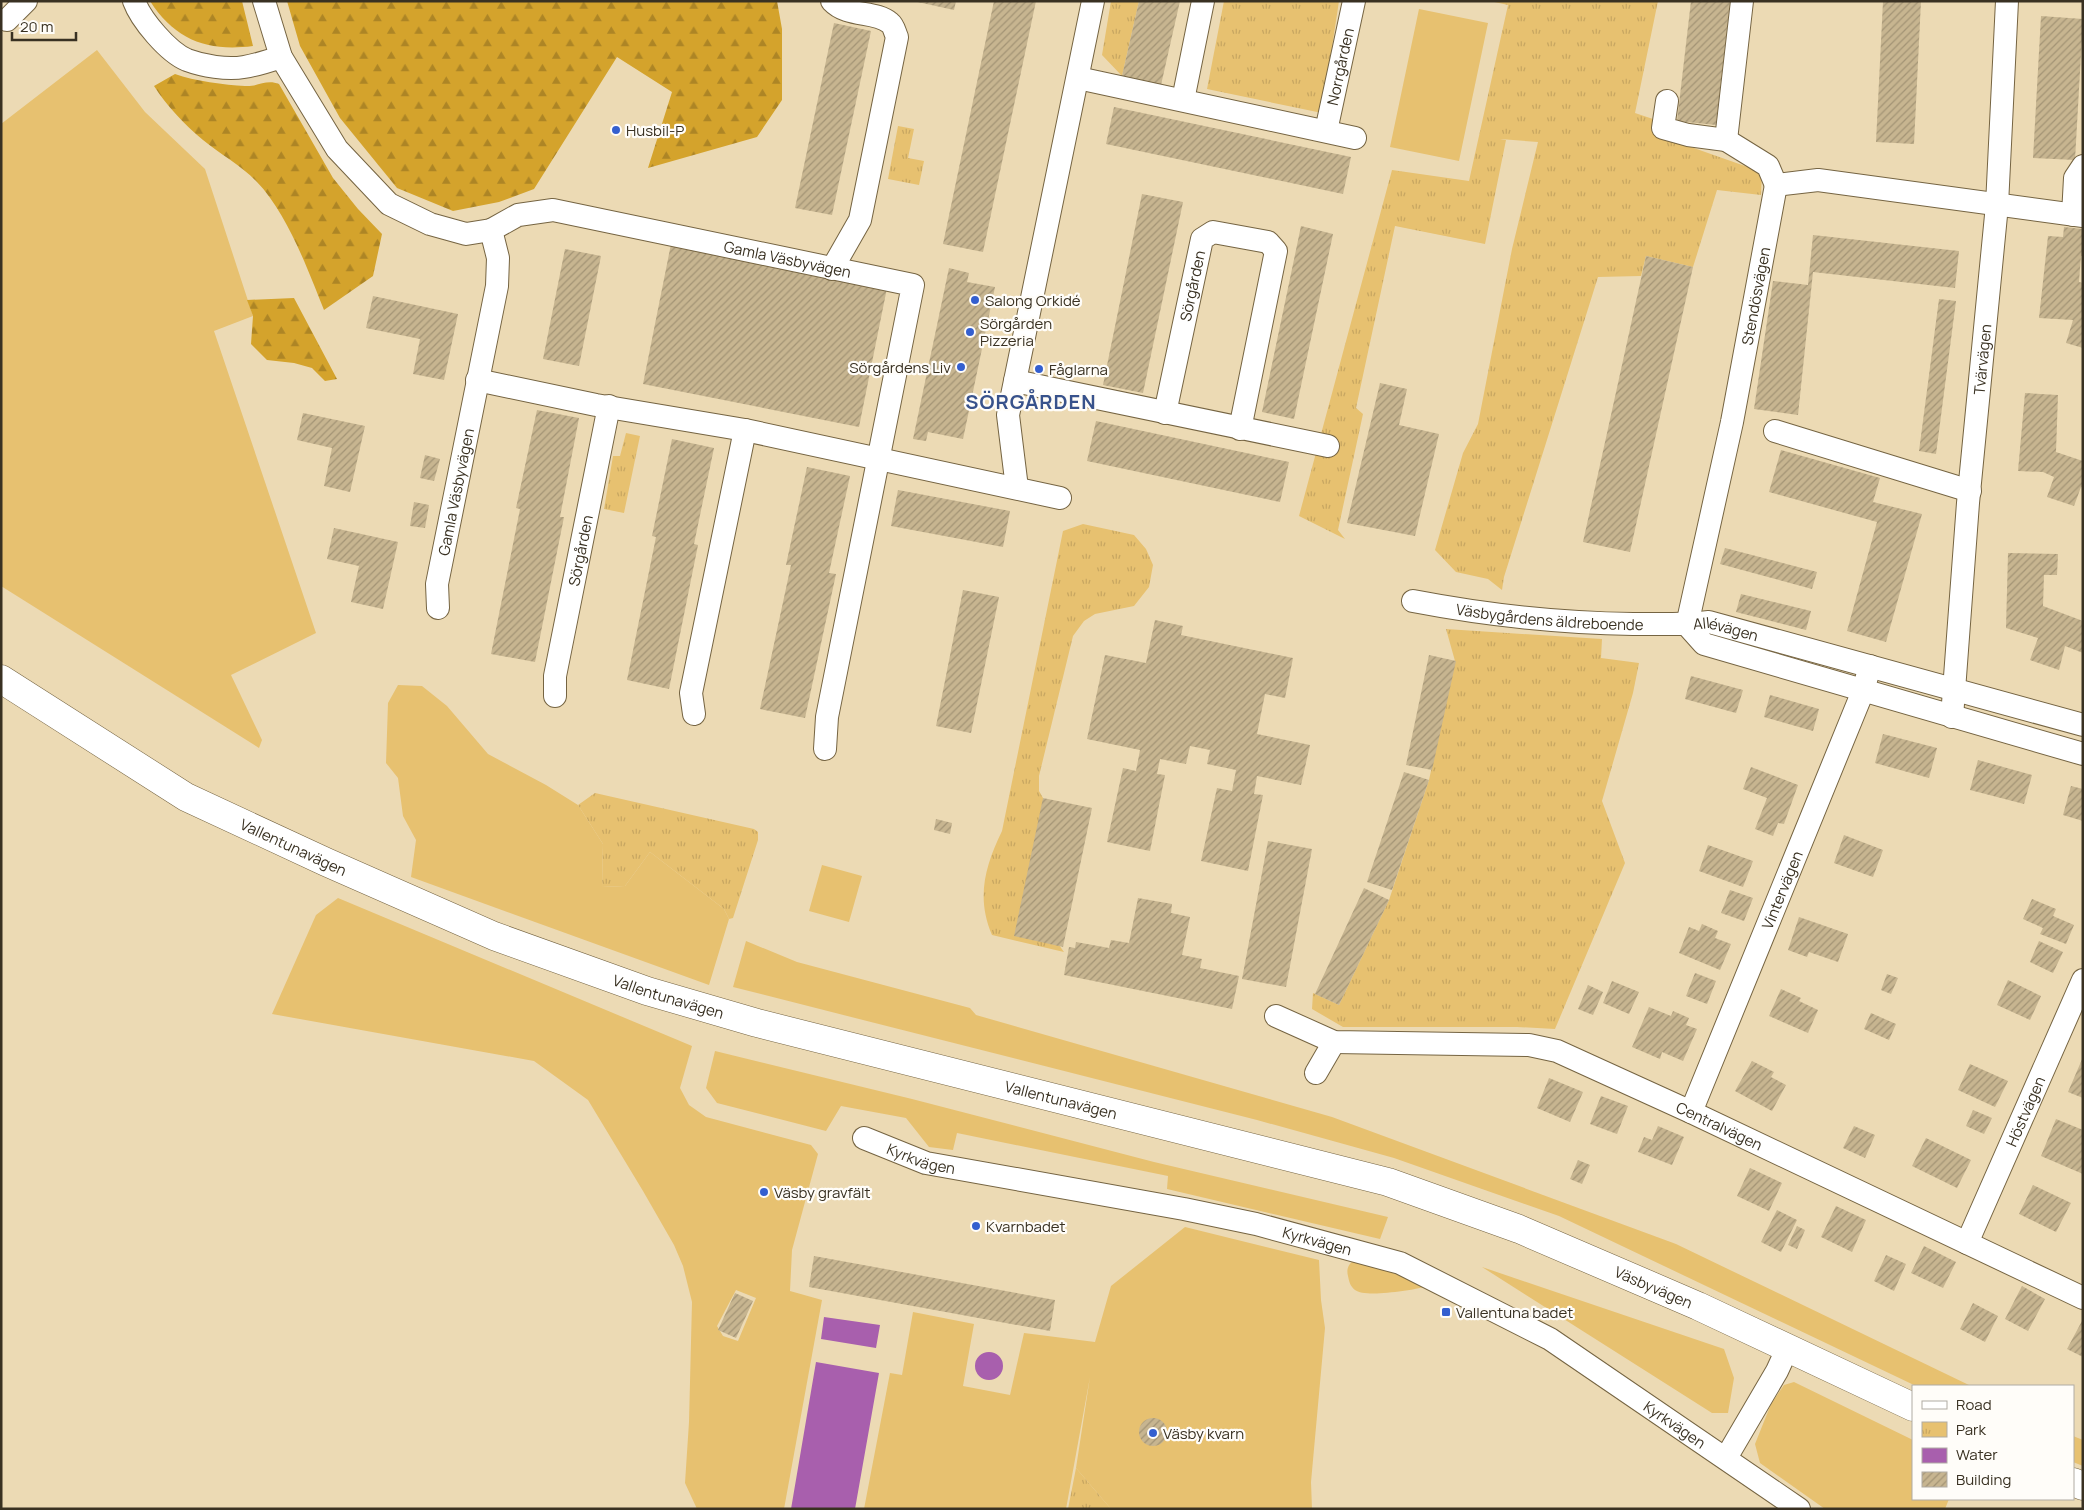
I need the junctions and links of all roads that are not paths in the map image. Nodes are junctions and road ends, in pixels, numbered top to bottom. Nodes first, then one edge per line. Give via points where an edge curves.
1 (26, 1) edge
2 (134, 1) edge
3 (264, 1) edge
4 (832, 1) edge
5 (1093, 1) edge
6 (1203, 1) edge
7 (1354, 1) edge
8 (1742, 1) edge
9 (2007, 1) edge
10 (7, 20) dead end
11 (282, 57) junction
12 (1078, 78) junction
13 (1183, 100) junction
14 (1667, 101) dead end
15 (1326, 131) junction
16 (1355, 138) dead end
17 (1726, 140) junction
18 (2083, 166) edge
19 (1776, 185) junction
20 (1997, 205) junction
21 (2078, 216) edge
22 (491, 230) junction
23 (832, 269) junction
24 (477, 380) junction
25 (1015, 381) junction
26 (609, 406) junction
27 (1165, 412) junction
28 (1240, 428) junction
29 (745, 430) junction
30 (1776, 431) dead end
31 (1328, 446) dead end
32 (879, 459) junction
33 (1017, 488) junction
34 (1970, 491) junction
35 (1060, 498) dead end
36 (1413, 601) dead end
37 (438, 608) dead end
38 (1687, 625) junction
39 (1870, 666) junction
40 (1, 679) edge
41 (1954, 689) junction
42 (1863, 691) junction
43 (554, 696) dead end
44 (694, 714) dead end
45 (1952, 717) junction
46 (2083, 725) edge
47 (825, 749) dead end
48 (2083, 754) edge
49 (2083, 980) edge
50 (1276, 1016) dead end
51 (1334, 1042) junction
52 (1316, 1073) dead end
53 (1691, 1112) junction
54 (864, 1138) dead end
55 (1388, 1182) joint
56 (1967, 1243) junction
57 (2083, 1298) edge
58 (1788, 1347) junction
59 (1912, 1407) edge
60 (1726, 1458) junction
61 (1799, 1509) edge

1 - 10 street
2 - 11 street via 157,37 186,60 216,67 243,67
3 - 11 street, Gamla Väsbyvägen
4 - 23 street via 839,9 892,24 897,38 860,220
5 - 12 street
6 - 13 street
7 - 15 street, Norrgården
8 - 17 street
9 - 20 street, Tvärvägen
11 - 22 street, Gamla Väsbyvägen via 337,149 389,204 430,224 466,234
12 - 13 street
12 - 25 street
13 - 15 street
14 - 17 street via 1663,128
15 - 16 street
17 - 19 street via 1768,166
18 - 21 street via 2075,178
19 - 20 street via 1818,180
19 - 38 street, Stendösvägen via 1732,422
20 - 21 street
20 - 34 street, Tvärvägen
22 - 23 street, Gamla Väsbyvägen via 518,215 553,210
22 - 24 street, Gamla Väsbyvägen via 498,258 497,286
23 - 32 street, Gamla Väsbyvägen via 913,285
24 - 26 street
24 - 37 street, Gamla Väsbyvägen via 437,584
25 - 27 street
25 - 33 street via 1008,415
26 - 29 street
26 - 43 street, Sörgården via 555,676
27 - 28 street
27 - 28 street, Sörgården via 1202,239 1213,232 1268,242 1276,251
28 - 31 street
29 - 32 street
29 - 44 street via 691,693
30 - 34 street
32 - 33 street
32 - 47 street via 827,717
33 - 35 street
34 - 41 street, Tvärvägen
36 - 38 street, Väsbygårdens äldreboende via 1478,613 1580,624
38 - 39 street, Allévägen via 1709,622
38 - 42 street, Allévägen via 1704,644
39 - 41 street, Allévägen
39 - 42 street, Vintervägen
40 - 55 main road, Vallentunavägen via 186,797 494,936 647,991 757,1022
41 - 45 street, Tvärvägen
41 - 46 street, Allévägen
42 - 45 street, Allévägen
42 - 53 street, Vintervägen
45 - 48 street, Allévägen
49 - 56 street, Höstvägen
50 - 51 street, Centralvägen
51 - 52 street
51 - 53 street, Centralvägen via 1529,1045 1556,1051
53 - 56 street, Centralvägen
54 - 60 street, Kyrkvägen via 926,1163 1202,1212 1400,1263 1550,1339
55 - 58 main road, Väsbyvägen via 1519,1229
56 - 57 street, Centralvägen
58 - 59 main road, Väsbyvägen
58 - 60 street
60 - 61 street, Kyrkvägen

